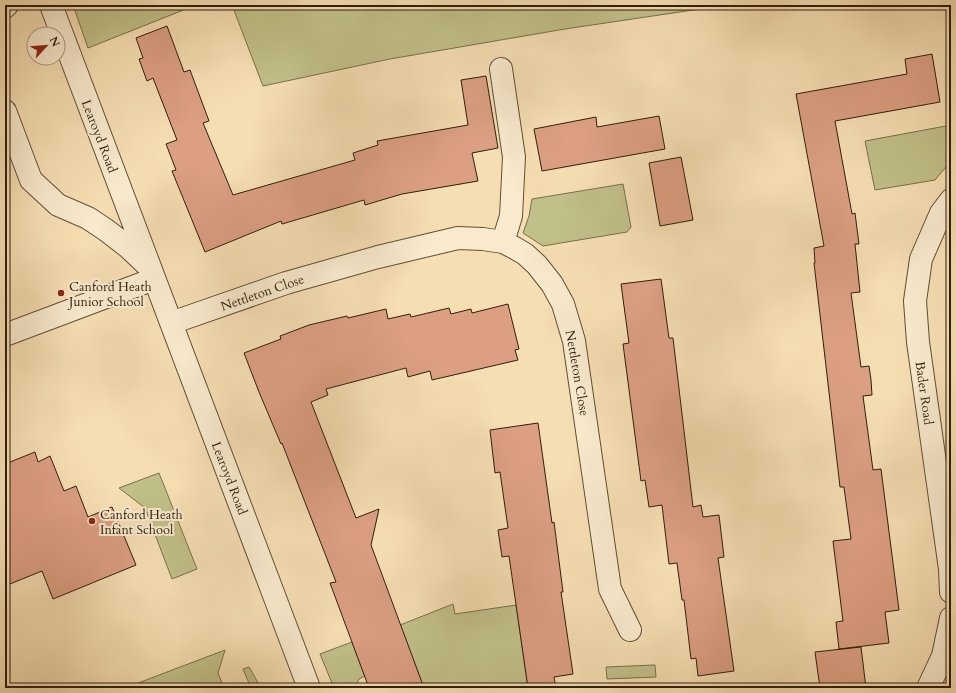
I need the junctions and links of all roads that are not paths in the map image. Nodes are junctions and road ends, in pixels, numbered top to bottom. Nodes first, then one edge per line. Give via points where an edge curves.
1 (51, 5) edge
2 (501, 69) dead end
3 (5, 111) edge
4 (951, 200) edge
5 (503, 242) junction
6 (152, 273) junction
7 (171, 324) junction
8 (5, 335) edge
9 (951, 592) edge
10 (951, 618) edge
11 (630, 630) dead end
12 (309, 688) edge
13 (928, 688) edge

1 - 6 street, Learoyd Road
2 - 5 street via 514,157 511,216
3 - 6 street, Learoyd Road via 31,180 58,204 106,230 128,247
4 - 9 street, Bader Road via 941,213 921,259 915,301 918,342 950,569
5 - 7 street, Nettleton Close via 458,238 378,257 286,282
5 - 11 street, Nettleton Close via 525,254 537,265 563,304 574,340 610,589
6 - 7 street, Learoyd Road
6 - 8 street
7 - 12 street, Learoyd Road
10 - 13 street via 943,656

